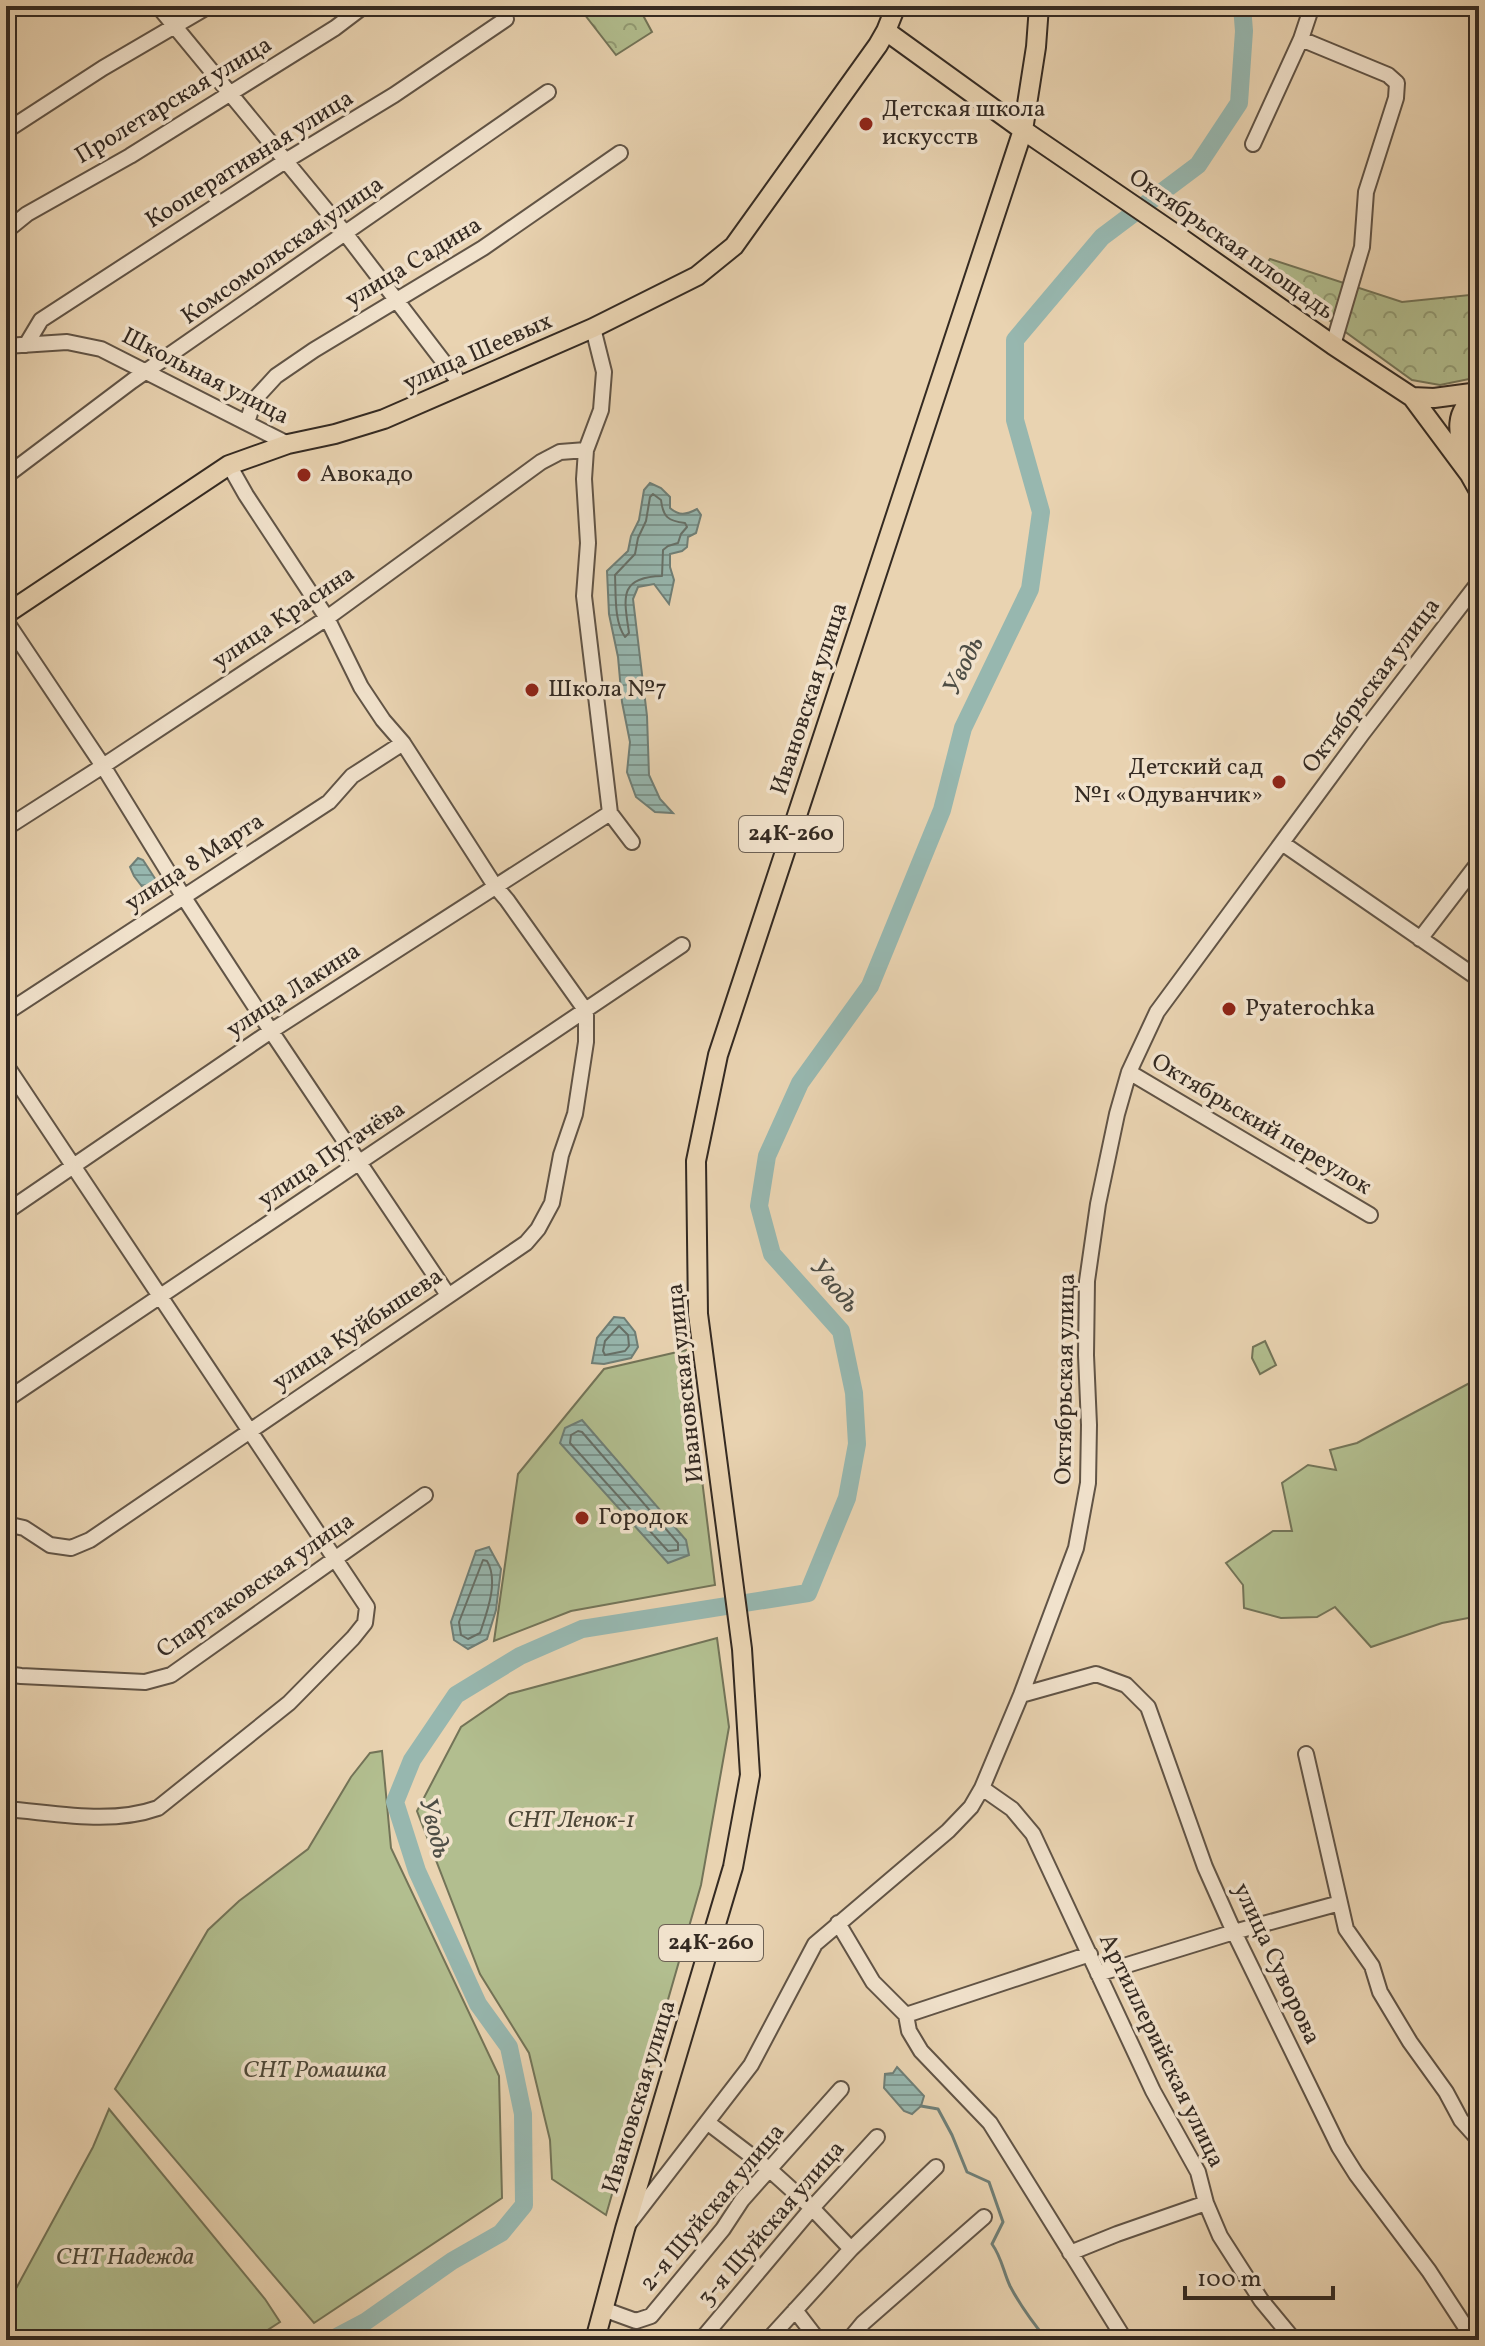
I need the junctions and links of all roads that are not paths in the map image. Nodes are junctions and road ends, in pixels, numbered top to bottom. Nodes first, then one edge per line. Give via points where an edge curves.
1 (158, 6) edge
2 (209, 6) edge
3 (364, 6) edge
4 (896, 6) edge
5 (1039, 6) edge
6 (1312, 6) edge
7 (506, 19) dead end
8 (176, 26) junction
9 (886, 31) junction
10 (1301, 39) junction
11 (548, 92) dead end
12 (230, 93) junction
13 (1023, 130) junction
14 (6, 131) edge
15 (1253, 144) dead end
16 (620, 153) dead end
17 (287, 160) junction
18 (6, 231) edge
19 (345, 233) junction
20 (396, 300) junction
21 (593, 328) junction
22 (26, 345) junction
23 (1333, 345) junction
24 (6, 346) edge
25 (147, 372) junction
26 (462, 386) junction
27 (1479, 393) edge
28 (1412, 397) junction
29 (247, 423) junction
30 (288, 444) junction
31 (586, 450) junction
32 (229, 465) junction
33 (6, 476) edge
34 (1474, 483) edge
35 (1479, 582) edge
36 (6, 614) edge
37 (327, 618) junction
38 (6, 621) edge
39 (403, 743) junction
40 (103, 766) junction
41 (610, 813) junction
42 (6, 828) edge
43 (632, 842) dead end
44 (1282, 843) junction
45 (1479, 862) edge
46 (495, 886) junction
47 (183, 896) junction
48 (1420, 939) junction
49 (682, 945) dead end
50 (1479, 979) edge
51 (586, 1011) junction
52 (6, 1013) edge
53 (271, 1031) junction
54 (6, 1065) edge
55 (1129, 1072) junction
56 (361, 1163) junction
57 (74, 1167) junction
58 (6, 1212) edge
59 (1370, 1215) dead end
60 (448, 1295) junction
61 (160, 1297) junction
62 (6, 1400) edge
63 (250, 1431) junction
64 (425, 1495) dead end
65 (6, 1524) edge
66 (335, 1558) junction
67 (6, 1674) edge
68 (1021, 1695) junction
69 (1306, 1754) dead end
70 (982, 1788) junction
71 (6, 1809) edge
72 (1340, 1903) junction
73 (838, 1923) junction
74 (1234, 1932) junction
75 (1090, 1954) junction
76 (1098, 1974) junction
77 (906, 2015) junction
78 (841, 2089) dead end
79 (707, 2122) junction
80 (877, 2137) dead end
81 (1479, 2140) edge
82 (936, 2167) dead end
83 (770, 2170) junction
84 (1206, 2203) junction
85 (812, 2208) junction
86 (984, 2217) dead end
87 (625, 2229) junction
88 (851, 2249) junction
89 (1070, 2253) junction
90 (603, 2309) junction
91 (795, 2310) junction
92 (595, 2340) edge
93 (701, 2340) edge
94 (768, 2340) edge
95 (818, 2340) edge
96 (849, 2340) edge
97 (1125, 2340) edge
98 (1294, 2340) edge
99 (1474, 2340) edge

1 - 8 street
2 - 8 street
3 - 12 street, Пролетарская улица
4 - 9 main road
5 - 13 main road, Ивановская улица / 24К-260
6 - 10 street
7 - 17 street, Кооперативная улица
8 - 12 street
8 - 14 street
9 - 13 main road, Октябрьская площадь
9 - 21 main road, улица Шеевых via 734,246 697,276
10 - 15 street
10 - 23 street via 1397,83 1366,192 1362,247
11 - 19 street, Комсомольская улица
12 - 17 street
12 - 18 street, Пролетарская улица
13 - 23 main road, Октябрьская площадь
13 - 87 main road, Ивановская улица / 24К-260 via 715,1068 696,1161 698,1314 742,1649 750,1775 733,1867
16 - 20 street, улица Садина via 483,248
17 - 19 street
17 - 22 street, Кооперативная улица via 41,320
19 - 20 street
19 - 25 street, Комсомольская улица
20 - 26 street
20 - 29 street, улица Садина via 276,376 254,400
21 - 26 main road, улица Шеевых
21 - 31 street via 604,372 601,410
22 - 24 street, Школьная улица
22 - 25 street, Школьная улица via 67,342 101,349
23 - 28 main road, Октябрьская площадь
25 - 29 street, Школьная улица
25 - 33 street, Комсомольская улица
26 - 30 main road, улица Шеевых via 361,427
27 - 28 main road
27 - 34 main road via 1464,406 1458,430
28 - 34 main road
29 - 30 street, Школьная улица
30 - 32 main road, улица Шеевых
31 - 37 street, улица Красина via 560,452 541,462
31 - 41 street via 584,596
32 - 36 main road, улица Шеевых
32 - 37 street
35 - 44 street, Октябрьская улица
37 - 39 street via 361,687
37 - 40 street, улица Красина
38 - 40 street
39 - 46 street
39 - 47 street, улица 8 Марта via 352,776 329,802
40 - 42 street, улица Красина
40 - 47 street
41 - 43 street
41 - 46 street, улица Лакина
44 - 48 street
44 - 55 street, Октябрьская улица via 1157,1012
45 - 48 street
46 - 51 street
46 - 53 street, улица Лакина
47 - 52 street, улица 8 Марта
47 - 53 street
48 - 50 street
49 - 51 street, улица Пугачёва
51 - 56 street, улица Пугачёва
51 - 60 street, улица Куйбышева via 575,1114 552,1203 526,1243
53 - 56 street
53 - 57 street, улица Лакина
54 - 57 street
55 - 59 street, Октябрьский переулок
55 - 68 street, Октябрьская улица via 1101,1189 1087,1281 1088,1483 1076,1548
56 - 60 street
56 - 61 street, улица Пугачёва
57 - 58 street, улица Лакина
57 - 61 street
60 - 63 street, улица Куйбышева
61 - 62 street, улица Пугачёва
61 - 63 street
63 - 65 street, улица Куйбышева via 71,1548 50,1545 24,1528
63 - 66 street
64 - 66 street, Спартаковская улица
66 - 67 street, Спартаковская улица via 171,1675 145,1682
66 - 71 street via 367,1607 365,1623 289,1703 158,1808 112,1818
68 - 70 street, Октябрьская улица
68 - 74 street, улица Суворова via 1096,1674 1126,1685 1148,1707
69 - 72 street
70 - 73 street, Октябрьская улица via 948,1831
70 - 75 street, Артиллерийская улица via 1012,1809 1033,1834
72 - 74 street
72 - 81 street via 1346,1929 1372,1966 1380,1992
73 - 77 street via 873,1982
73 - 79 street, Октябрьская улица via 815,1944 751,2065
74 - 76 street
74 - 99 street, улица Суворова via 1339,2147
75 - 76 street, Артиллерийская улица
75 - 77 street
76 - 84 street, Артиллерийская улица via 1198,2172
77 - 89 street via 921,2051 990,2123
78 - 83 street, 2-я Шуйская улица
79 - 83 street
79 - 87 street, Октябрьская улица
80 - 85 street, 3-я Шуйская улица
82 - 88 street
83 - 85 street
83 - 90 street, 2-я Шуйская улица via 651,2316 636,2321
84 - 89 street
84 - 98 street, Артиллерийская улица via 1220,2236 1261,2300
85 - 88 street
85 - 93 street, 3-я Шуйская улица
86 - 96 street
87 - 90 main road, 24К-260
88 - 91 street
89 - 97 street
90 - 92 main road, 24К-260
91 - 94 street
91 - 95 street

